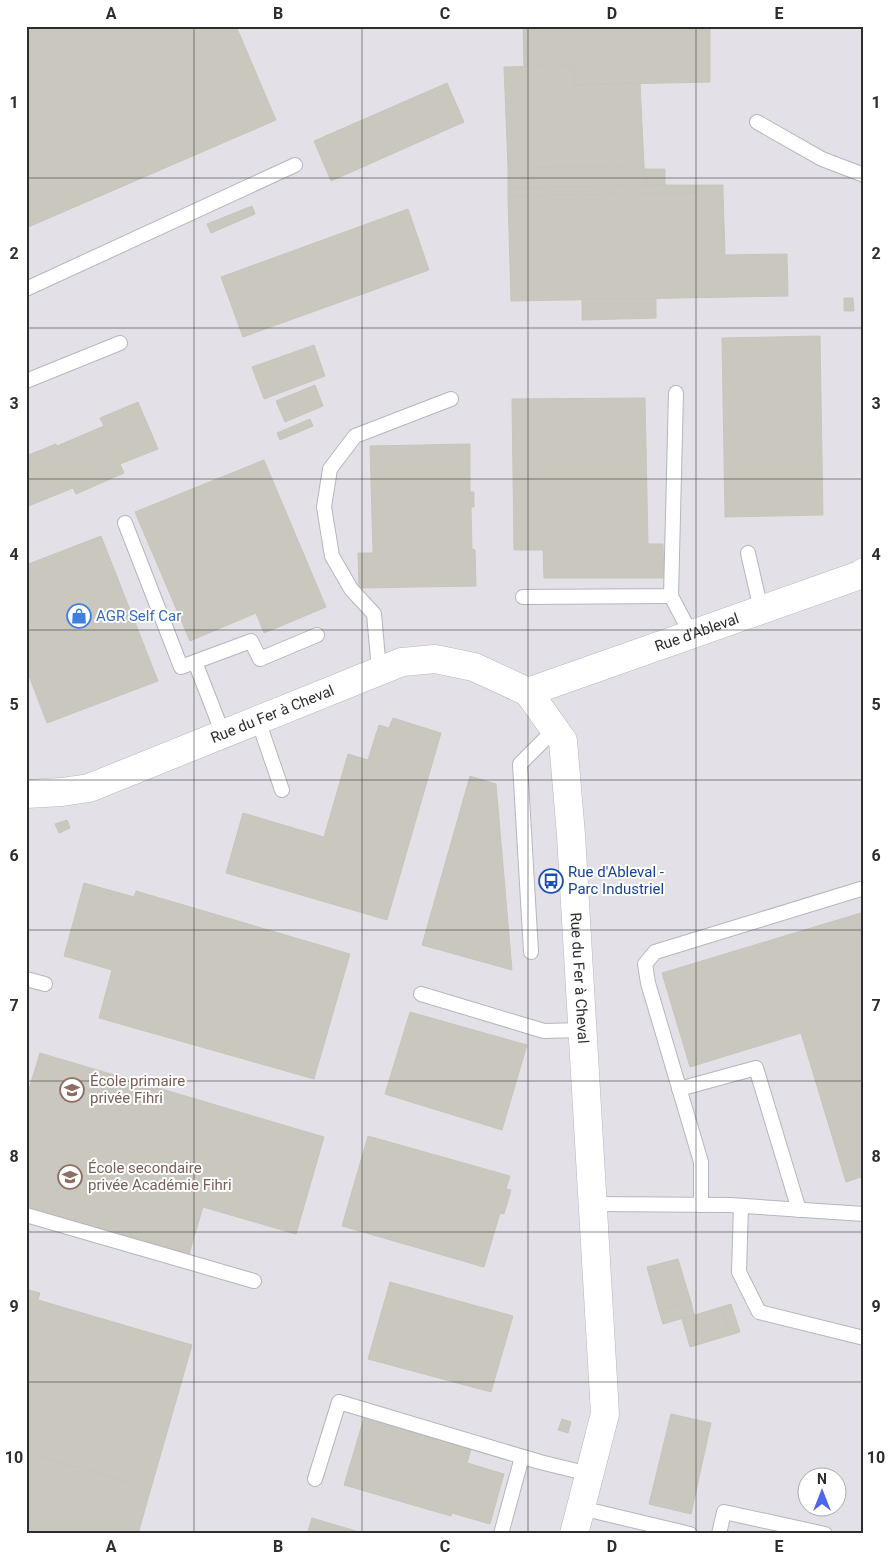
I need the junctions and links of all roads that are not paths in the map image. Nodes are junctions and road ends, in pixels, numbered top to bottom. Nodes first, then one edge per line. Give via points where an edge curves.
1 (757, 122) dead end
2 (295, 165) dead end
3 (864, 176) edge
4 (26, 289) edge
5 (120, 343) dead end
6 (26, 381) edge
7 (676, 393) dead end
8 (451, 399) dead end
9 (125, 523) dead end
10 (748, 553) dead end
11 (864, 572) edge
12 (671, 596) junction
13 (523, 597) dead end
14 (761, 610) junction
15 (691, 634) junction
16 (317, 635) dead end
17 (195, 662) junction
18 (379, 670) junction
19 (528, 692) junction
20 (258, 720) junction
21 (555, 729) junction
22 (223, 734) junction
23 (282, 790) dead end
24 (26, 794) edge
25 (864, 888) edge
26 (531, 952) dead end
27 (26, 979) edge
28 (45, 984) dead end
29 (421, 994) dead end
30 (582, 1030) junction
31 (679, 1089) junction
32 (593, 1204) junction
33 (701, 1205) junction
34 (740, 1206) junction
35 (799, 1210) junction
36 (864, 1214) edge
37 (26, 1215) edge
38 (254, 1282) dead end
39 (864, 1338) edge
40 (522, 1457) junction
41 (589, 1474) junction
42 (315, 1479) dead end
43 (581, 1508) junction
44 (501, 1534) edge
45 (574, 1534) edge
46 (690, 1534) edge
47 (720, 1534) edge
48 (825, 1534) edge

1 - 3 lane via 822,159
2 - 4 lane
5 - 6 lane
7 - 12 lane
8 - 18 lane via 355,436 330,469 324,507 332,556 351,589 374,614
9 - 17 lane via 182,667
10 - 14 lane
11 - 14 street, Rue d'Ableval
12 - 13 lane
12 - 15 lane
14 - 15 street, Rue d'Ableval
15 - 19 street, Rue d'Ableval
16 - 17 lane via 260,659 251,641
17 - 22 lane
18 - 19 street, Rue du Fer à Cheval via 402,662 435,659 474,667
18 - 20 street, Rue du Fer à Cheval
19 - 21 street, Rue du Fer à Cheval
20 - 22 street, Rue du Fer à Cheval
20 - 23 lane
21 - 26 lane via 520,764
21 - 30 street, Rue du Fer à Cheval via 563,741
22 - 24 street, Rue du Fer à Cheval via 89,788
25 - 31 lane via 655,952 645,964 648,983
27 - 28 lane
29 - 30 lane via 544,1031
30 - 32 street, Rue du Fer à Cheval
31 - 33 lane via 701,1162
31 - 35 lane via 756,1068
32 - 33 lane
32 - 41 street, Rue du Fer à Cheval via 605,1414
33 - 34 lane
34 - 35 lane
34 - 39 lane via 739,1272 759,1312
35 - 36 lane
37 - 38 lane
40 - 41 lane
40 - 42 lane via 339,1402
40 - 44 lane
41 - 43 street, Rue du Fer à Cheval
43 - 45 street, Rue du Fer à Cheval
43 - 46 lane
47 - 48 lane via 724,1512

